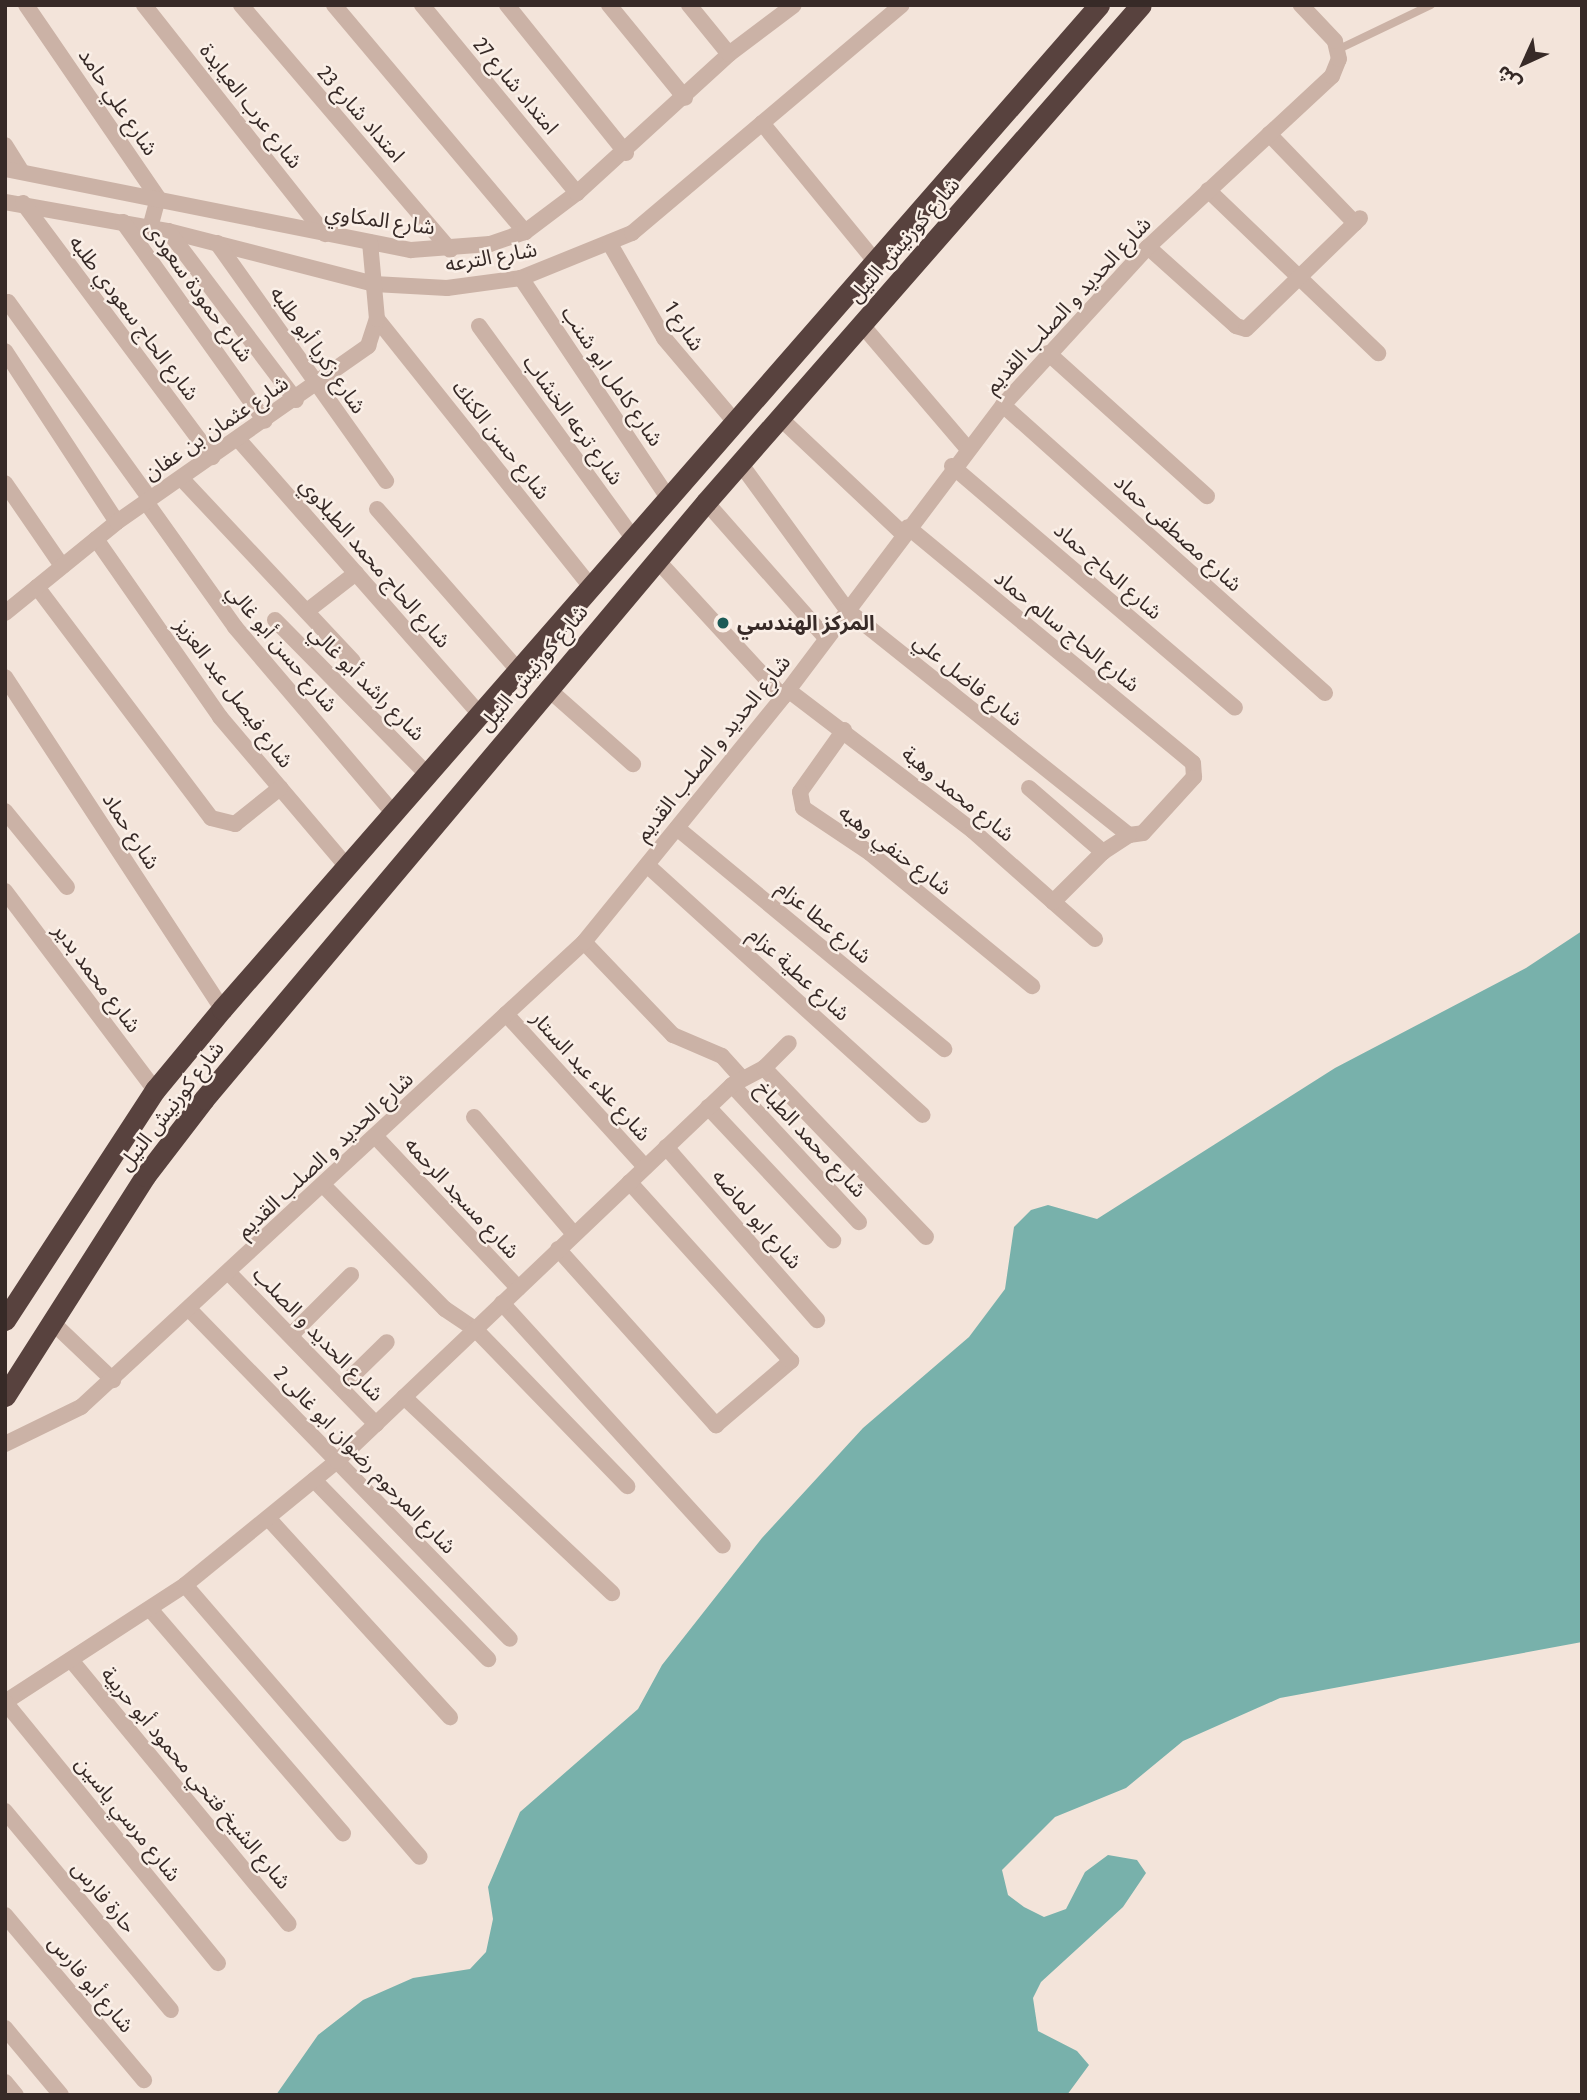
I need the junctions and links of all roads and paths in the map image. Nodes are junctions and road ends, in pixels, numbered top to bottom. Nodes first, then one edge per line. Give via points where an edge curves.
1 (26, 5) edge
2 (144, 5) edge
3 (241, 5) edge
4 (334, 5) edge
5 (422, 5) edge
6 (508, 5) edge
7 (609, 5) edge
8 (689, 5) edge
9 (794, 5) edge
10 (902, 5) edge
11 (1098, 5) edge
12 (1141, 5) edge
13 (1301, 5) edge
14 (1432, 5) edge
15 (1339, 49) junction
16 (729, 54) junction
17 (685, 98) junction
18 (762, 123) junction
19 (1269, 134) junction
20 (5, 145) edge
21 (626, 153) junction
22 (13, 170) edge
23 (60, 178) junction
24 (1208, 190) junction
25 (577, 193) junction
26 (158, 198) junction
27 (5, 202) edge
28 (23, 204) junction
29 (54, 209) junction
30 (123, 222) junction
31 (150, 228) junction
32 (168, 231) junction
33 (525, 232) junction
34 (325, 234) junction
35 (370, 242) junction
36 (217, 243) junction
37 (610, 244) junction
38 (1148, 247) junction
39 (450, 250) junction
40 (875, 261) junction
41 (522, 278) junction
42 (1300, 278) junction
43 (374, 284) junction
44 (8, 302) dead end
45 (377, 319) junction
46 (862, 325) junction
47 (479, 326) dead end
48 (5, 351) edge
49 (1048, 353) junction
50 (1378, 353) dead end
51 (315, 386) junction
52 (296, 400) junction
53 (1003, 405) junction
54 (780, 418) junction
55 (265, 421) junction
56 (735, 422) junction
57 (238, 439) junction
58 (967, 448) junction
59 (212, 457) junction
60 (740, 463) junction
61 (952, 466) junction
62 (181, 478) junction
63 (386, 481) dead end
64 (5, 483) edge
65 (1207, 496) dead end
66 (668, 498) junction
67 (148, 500) junction
68 (706, 502) junction
69 (377, 509) dead end
70 (117, 522) junction
71 (905, 531) junction
72 (633, 538) junction
73 (96, 539) junction
74 (657, 560) junction
75 (62, 566) junction
76 (356, 573) junction
77 (37, 587) junction
78 (591, 587) junction
79 (7, 606) edge
80 (847, 610) junction
81 (307, 611) junction
82 (275, 620) dead end
83 (827, 638) junction
84 (538, 647) junction
85 (353, 660) dead end
86 (563, 669) junction
87 (518, 670) junction
88 (5, 677) edge
89 (547, 688) junction
90 (786, 693) junction
91 (1325, 693) dead end
92 (1235, 708) dead end
93 (480, 714) junction
94 (844, 730) junction
95 (633, 764) dead end
96 (428, 775) junction
97 (280, 788) junction
98 (1029, 788) dead end
99 (5, 811) edge
100 (394, 814) junction
101 (677, 828) junction
102 (1129, 835) junction
103 (1104, 852) junction
104 (647, 864) junction
105 (347, 867) junction
106 (67, 887) dead end
107 (6, 896) edge
108 (1053, 902) junction
109 (1095, 939) dead end
110 (584, 942) junction
111 (1032, 986) dead end
112 (222, 1009) junction
113 (506, 1014) junction
114 (789, 1043) dead end
115 (944, 1049) dead end
116 (764, 1068) junction
117 (737, 1081) junction
118 (155, 1090) junction
119 (708, 1107) junction
120 (923, 1115) dead end
121 (474, 1117) dead end
122 (375, 1136) junction
123 (666, 1147) junction
124 (645, 1167) junction
125 (629, 1182) junction
126 (323, 1185) junction
127 (859, 1222) dead end
128 (574, 1234) junction
129 (926, 1237) dead end
130 (833, 1240) dead end
131 (558, 1249) junction
132 (229, 1273) junction
133 (351, 1275) dead end
134 (518, 1288) junction
135 (502, 1304) junction
136 (189, 1309) junction
137 (6, 1316) edge
138 (817, 1320) dead end
139 (51, 1321) junction
140 (475, 1329) junction
141 (291, 1335) junction
142 (387, 1342) dead end
143 (113, 1380) junction
144 (341, 1387) junction
145 (5, 1396) edge
146 (404, 1397) junction
147 (376, 1424) junction
148 (5, 1444) edge
149 (337, 1461) junction
150 (314, 1480) junction
151 (626, 1486) dead end
152 (268, 1518) junction
153 (723, 1546) dead end
154 (185, 1585) junction
155 (612, 1593) dead end
156 (150, 1609) junction
157 (510, 1639) dead end
158 (488, 1659) dead end
159 (71, 1660) junction
160 (5, 1702) edge
161 (450, 1717) dead end
162 (5, 1811) edge
163 (343, 1833) dead end
164 (420, 1857) dead end
165 (5, 1915) edge
166 (289, 1924) dead end
167 (218, 1963) dead end
168 (171, 2010) dead end
169 (5, 2028) edge
170 (144, 2080) dead end
171 (5, 2082) edge
172 (16, 2095) edge
173 (61, 2095) edge

1 - 26 street, شارع علي حامد
2 - 34 street, شارع عرب العيايدة
3 - 39 street, امتداد شارع 23
4 - 33 street
5 - 25 street, امتداد شارع 27
6 - 21 street
7 - 17 street
8 - 16 street
9 - 16 street, شارع المكاوي
10 - 18 street, شارع الترعه
11 - 40 highway, شارع كورنيش النيل
12 - 46 highway, شارع كورنيش النيل
13 - 15 street
14 - 15 lane
15 - 19 street, شارع الحديد و الصلب القديم via 1332,76
16 - 17 street, شارع المكاوي
17 - 21 street, شارع المكاوي
18 - 37 street, شارع الترعه via 632,233
18 - 40 street
19 - 24 street, شارع الحديد و الصلب القديم
19 - 42 street via 1357,221
20 - 22 street
21 - 25 street, شارع المكاوي
22 - 23 street, شارع المكاوي
23 - 26 street, شارع المكاوي
23 - 29 street
24 - 38 street, شارع الحديد و الصلب القديم
24 - 42 street
25 - 33 street, شارع المكاوي
26 - 31 street
26 - 34 street, شارع المكاوي
27 - 28 street, شارع الترعه
28 - 29 street, شارع الترعه
28 - 59 street, شارع الحاج سعودي طلبه
29 - 30 street, شارع الترعه
30 - 31 street, شارع الترعه
30 - 55 street, شارع حمودة سعودى
31 - 32 street, شارع الترعه
32 - 36 street, شارع الترعه
32 - 52 street
33 - 39 street, شارع المكاوي
34 - 35 street, شارع المكاوي
35 - 39 street, شارع المكاوي
35 - 43 street, شارع عثمان بن عفان
36 - 43 street, شارع الترعه
36 - 51 street, شارع زكريا أبو طلبه
37 - 41 street, شارع الترعه
37 - 56 street, شارع 1 via 664,338
38 - 42 street via 1241,329 1252,327
38 - 49 street, شارع الحديد و الصلب القديم
40 - 56 highway, شارع كورنيش النيل
41 - 43 street, شارع الترعه via 447,288
41 - 66 street, شارع كامل ابو شنب
42 - 50 street
43 - 45 street, شارع عثمان بن عفان
44 - 67 street, شارع حسن أبو غالي
45 - 51 street, شارع عثمان بن عفان via 368,346
45 - 78 street, شارع حسن الكنك
46 - 54 highway, شارع كورنيش النيل
46 - 58 street
47 - 72 street, شارع ترعه الخشاب
48 - 70 street
49 - 53 street, شارع الحديد و الصلب القديم
49 - 65 street
51 - 52 street, شارع عثمان بن عفان
51 - 63 street, شارع زكريا أبو طلبه
52 - 55 street, شارع عثمان بن عفان
53 - 58 street, شارع الحديد و الصلب القديم
53 - 91 street, شارع مصطفى حماد
54 - 60 highway, شارع كورنيش النيل
54 - 71 street, شارع الحاج سالم حماد
55 - 57 street, شارع عثمان بن عفان
56 - 66 highway, شارع كورنيش النيل
57 - 59 street, شارع عثمان بن عفان
57 - 76 street, شارع الحاج محمد الطبلاوي
58 - 61 street, شارع الحديد و الصلب القديم
59 - 62 street, شارع عثمان بن عفان
60 - 68 highway, شارع كورنيش النيل
60 - 80 street, شارع فاضل علي
61 - 71 street, شارع الحديد و الصلب القديم
61 - 92 street, شارع الحاج حماد
62 - 67 street, شارع عثمان بن عفان
62 - 81 street
64 - 75 street
66 - 72 highway, شارع كورنيش النيل
67 - 70 street, شارع عثمان بن عفان
67 - 100 street, شارع حسن أبو غالي via 235,627
68 - 74 highway, شارع كورنيش النيل
68 - 83 street
69 - 87 street
70 - 73 street, شارع عثمان بن عفان
71 - 80 street, شارع الحديد و الصلب القديم
71 - 102 street, شارع الحاج سالم حماد via 1197,771 1143,833
72 - 78 highway, شارع كورنيش النيل
73 - 75 street, شارع عثمان بن عفان
73 - 97 street, شارع فيصل عبد العزيز via 220,717
74 - 86 highway, شارع كورنيش النيل
74 - 90 street, شارع محمد وهبة
75 - 77 street, شارع عثمان بن عفان
76 - 81 street
76 - 93 street, شارع الحاج محمد الطبلاوي
77 - 79 street, شارع عثمان بن عفان
77 - 97 street via 211,818 235,824
78 - 84 highway, شارع كورنيش النيل
80 - 83 street, شارع الحديد و الصلب القديم
80 - 102 street, شارع فاضل علي
81 - 85 street
82 - 96 street, شارع راشد أبو غالي
83 - 90 street, شارع الحديد و الصلب القديم
84 - 86 highway
84 - 87 highway, شارع كورنيش النيل
86 - 89 highway, شارع كورنيش النيل
87 - 93 highway, شارع كورنيش النيل
88 - 112 street, شارع حماد
89 - 95 street
89 - 139 highway, شارع كورنيش النيل via 204,1099 145,1175
90 - 94 street, شارع محمد وهبة
90 - 101 street, شارع الحديد و الصلب القديم
93 - 96 highway, شارع كورنيش النيل
94 - 108 street, شارع محمد وهبة
94 - 111 street, شارع حنفي وهبه via 800,792 803,808 870,853
96 - 100 highway, شارع كورنيش النيل
97 - 105 street, شارع فيصل عبد العزيز
98 - 103 street
99 - 106 street
100 - 105 highway, شارع كورنيش النيل
101 - 104 street, شارع الحديد و الصلب القديم
101 - 115 street, شارع عطا عزام
102 - 103 street
103 - 108 street
104 - 110 street, شارع الحديد و الصلب القديم
104 - 120 street, شارع عطية عزام
105 - 112 highway, شارع كورنيش النيل
107 - 118 street, شارع محمد بدير
108 - 109 street, شارع محمد وهبة
110 - 113 street, شارع الحديد و الصلب القديم
110 - 117 street, شارع محمد الطباخ via 673,1035 722,1056
112 - 118 highway, شارع كورنيش النيل
113 - 122 street, شارع الحديد و الصلب القديم
113 - 124 street, شارع علاء عبد الستار
114 - 116 street
116 - 117 street
116 - 129 street
117 - 119 street
117 - 127 street, شارع محمد الطباخ
118 - 137 highway, شارع كورنيش النيل
119 - 123 street
119 - 130 street
121 - 128 street
122 - 126 street, شارع الحديد و الصلب القديم
122 - 134 street, شارع مسجد الرحمه
123 - 124 street
123 - 138 street, شارع ابو لماضه
124 - 125 street
125 - 128 street
125 - 131 street via 791,1361 716,1425
126 - 132 street, شارع الحديد و الصلب القديم
126 - 140 street via 445,1309
128 - 131 street
131 - 134 street
132 - 136 street, شارع الحديد و الصلب القديم
132 - 141 street, شارع الحديد و الصلب
133 - 141 street
134 - 135 street
135 - 140 street
135 - 153 street
136 - 143 street, شارع الحديد و الصلب القديم
136 - 149 street, شارع المرحوم رضوان ابو غالى 2
139 - 143 street
139 - 145 highway, شارع كورنيش النيل
140 - 146 street
140 - 151 street
141 - 144 street, شارع الحديد و الصلب
142 - 144 street
143 - 148 street, شارع الحديد و الصلب القديم via 46,1429
144 - 147 street, شارع الحديد و الصلب
146 - 147 street
146 - 155 street
147 - 149 street
149 - 150 street
149 - 157 street, شارع المرحوم رضوان ابو غالى 2
150 - 152 street
150 - 158 street
152 - 154 street
152 - 161 street
154 - 156 street
154 - 164 street
156 - 159 street
156 - 163 street
159 - 160 street
159 - 166 street, شارع الشيخ فتحي محمود أبو حربية
160 - 167 street, شارع مرسي ياسين
162 - 168 street, حارة فارس
165 - 170 street, شارع أبو فارس
169 - 173 street
171 - 172 street

